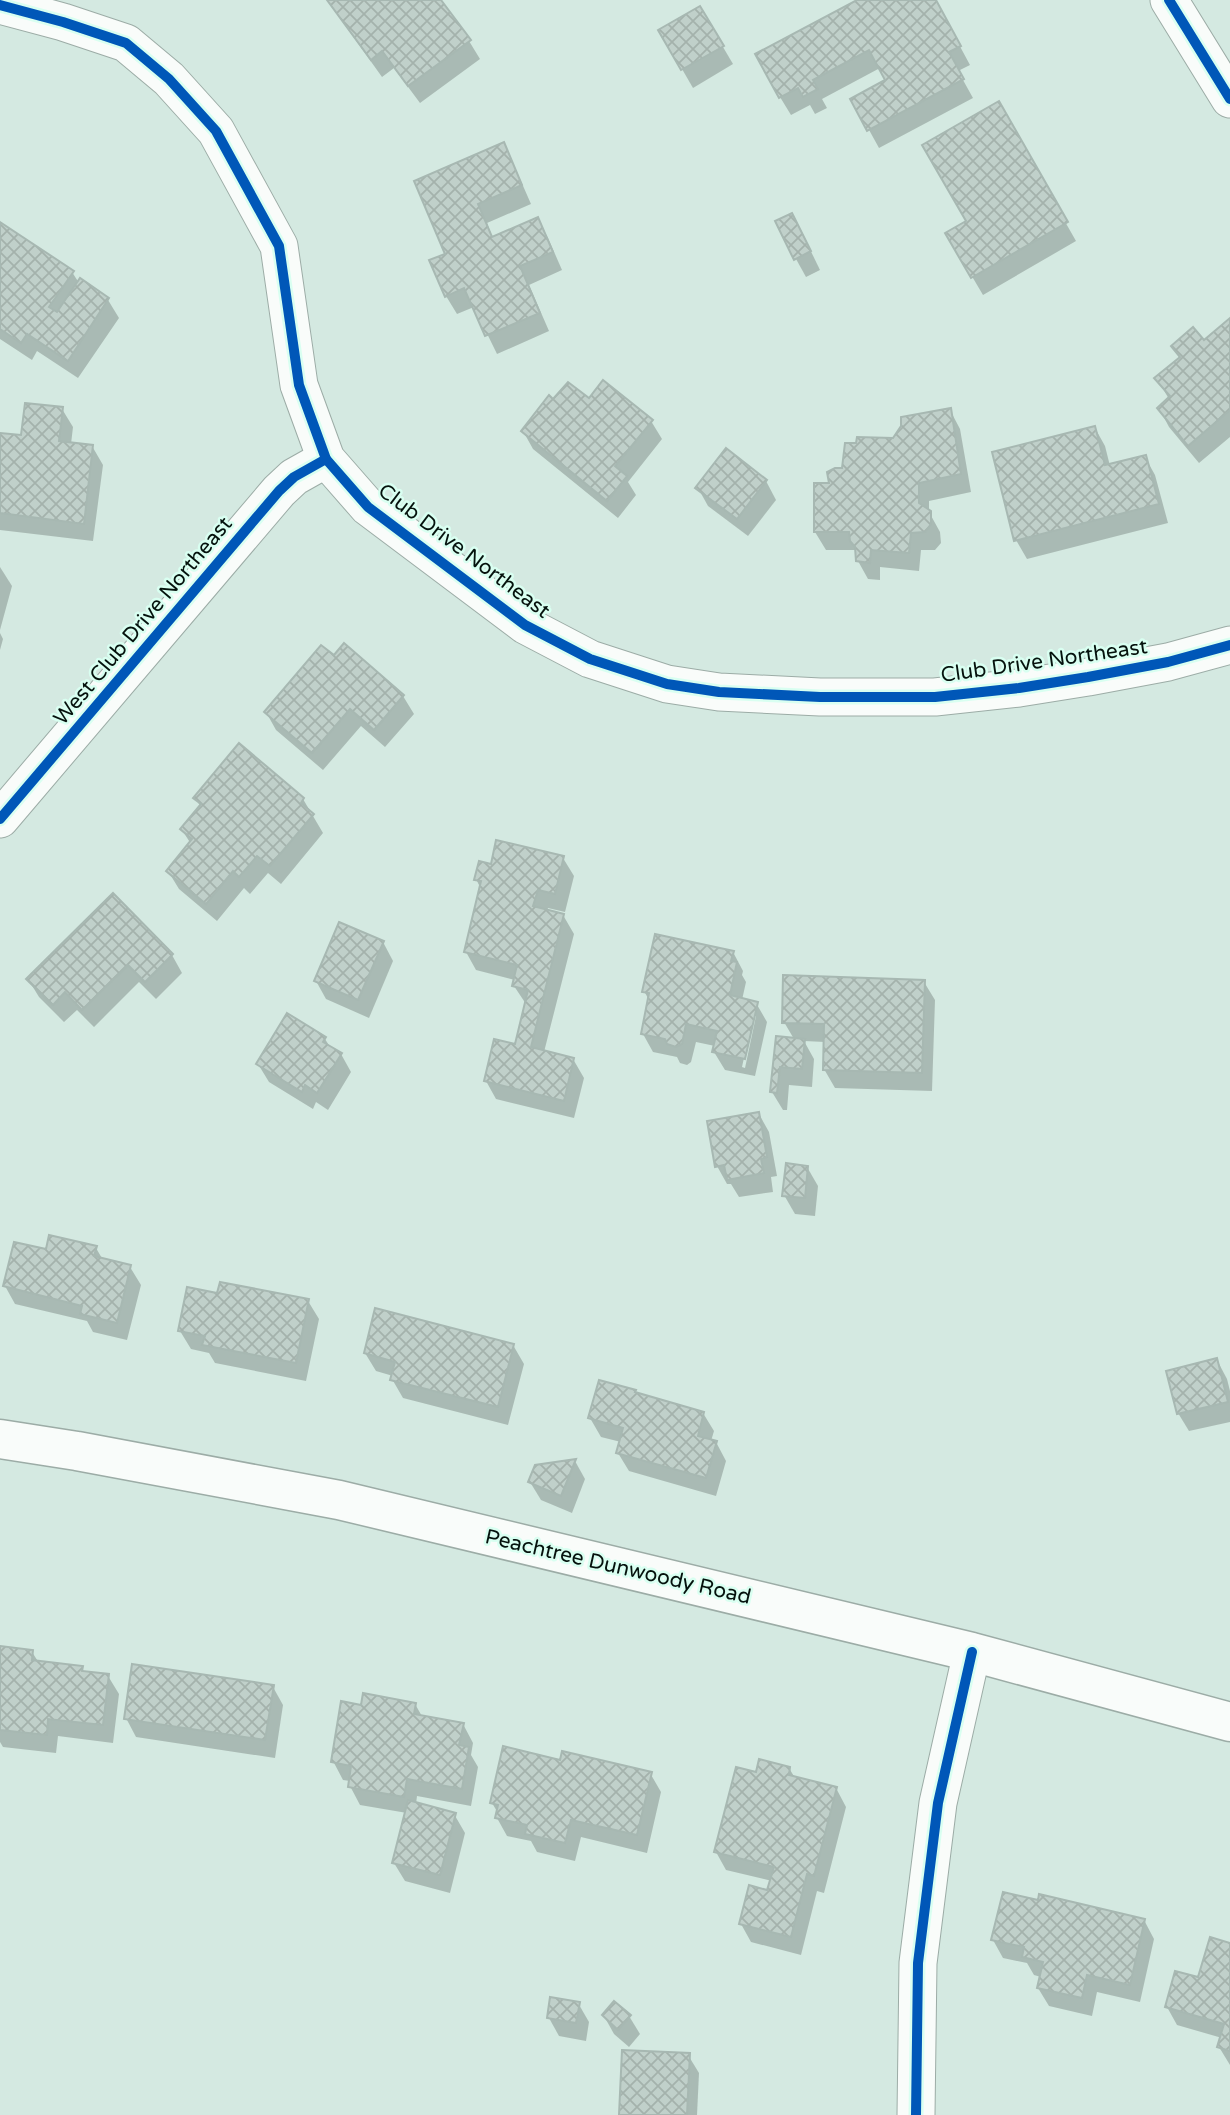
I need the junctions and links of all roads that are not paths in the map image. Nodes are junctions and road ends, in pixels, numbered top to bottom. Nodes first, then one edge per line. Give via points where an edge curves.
1 (1169, 0) edge
2 (0, 5) edge
3 (1230, 99) edge
4 (326, 459) junction
5 (1227, 645) edge
6 (0, 819) edge
7 (0, 1439) edge
8 (972, 1652) junction
9 (1230, 1722) edge
10 (916, 2115) edge

1 - 3 street
2 - 4 street, Club Drive Northeast via 126,44 169,79 216,131 279,246 299,385
4 - 5 street, Club Drive Northeast via 368,507 525,625 590,659 667,684 719,692 820,697 935,697 1168,663
4 - 6 street, West Club Drive Northeast via 279,491
7 - 8 main road, Peachtree Dunwoody Road via 339,1500
8 - 9 main road, Peachtree Dunwoody Road
8 - 10 street via 938,1803 920,1949

